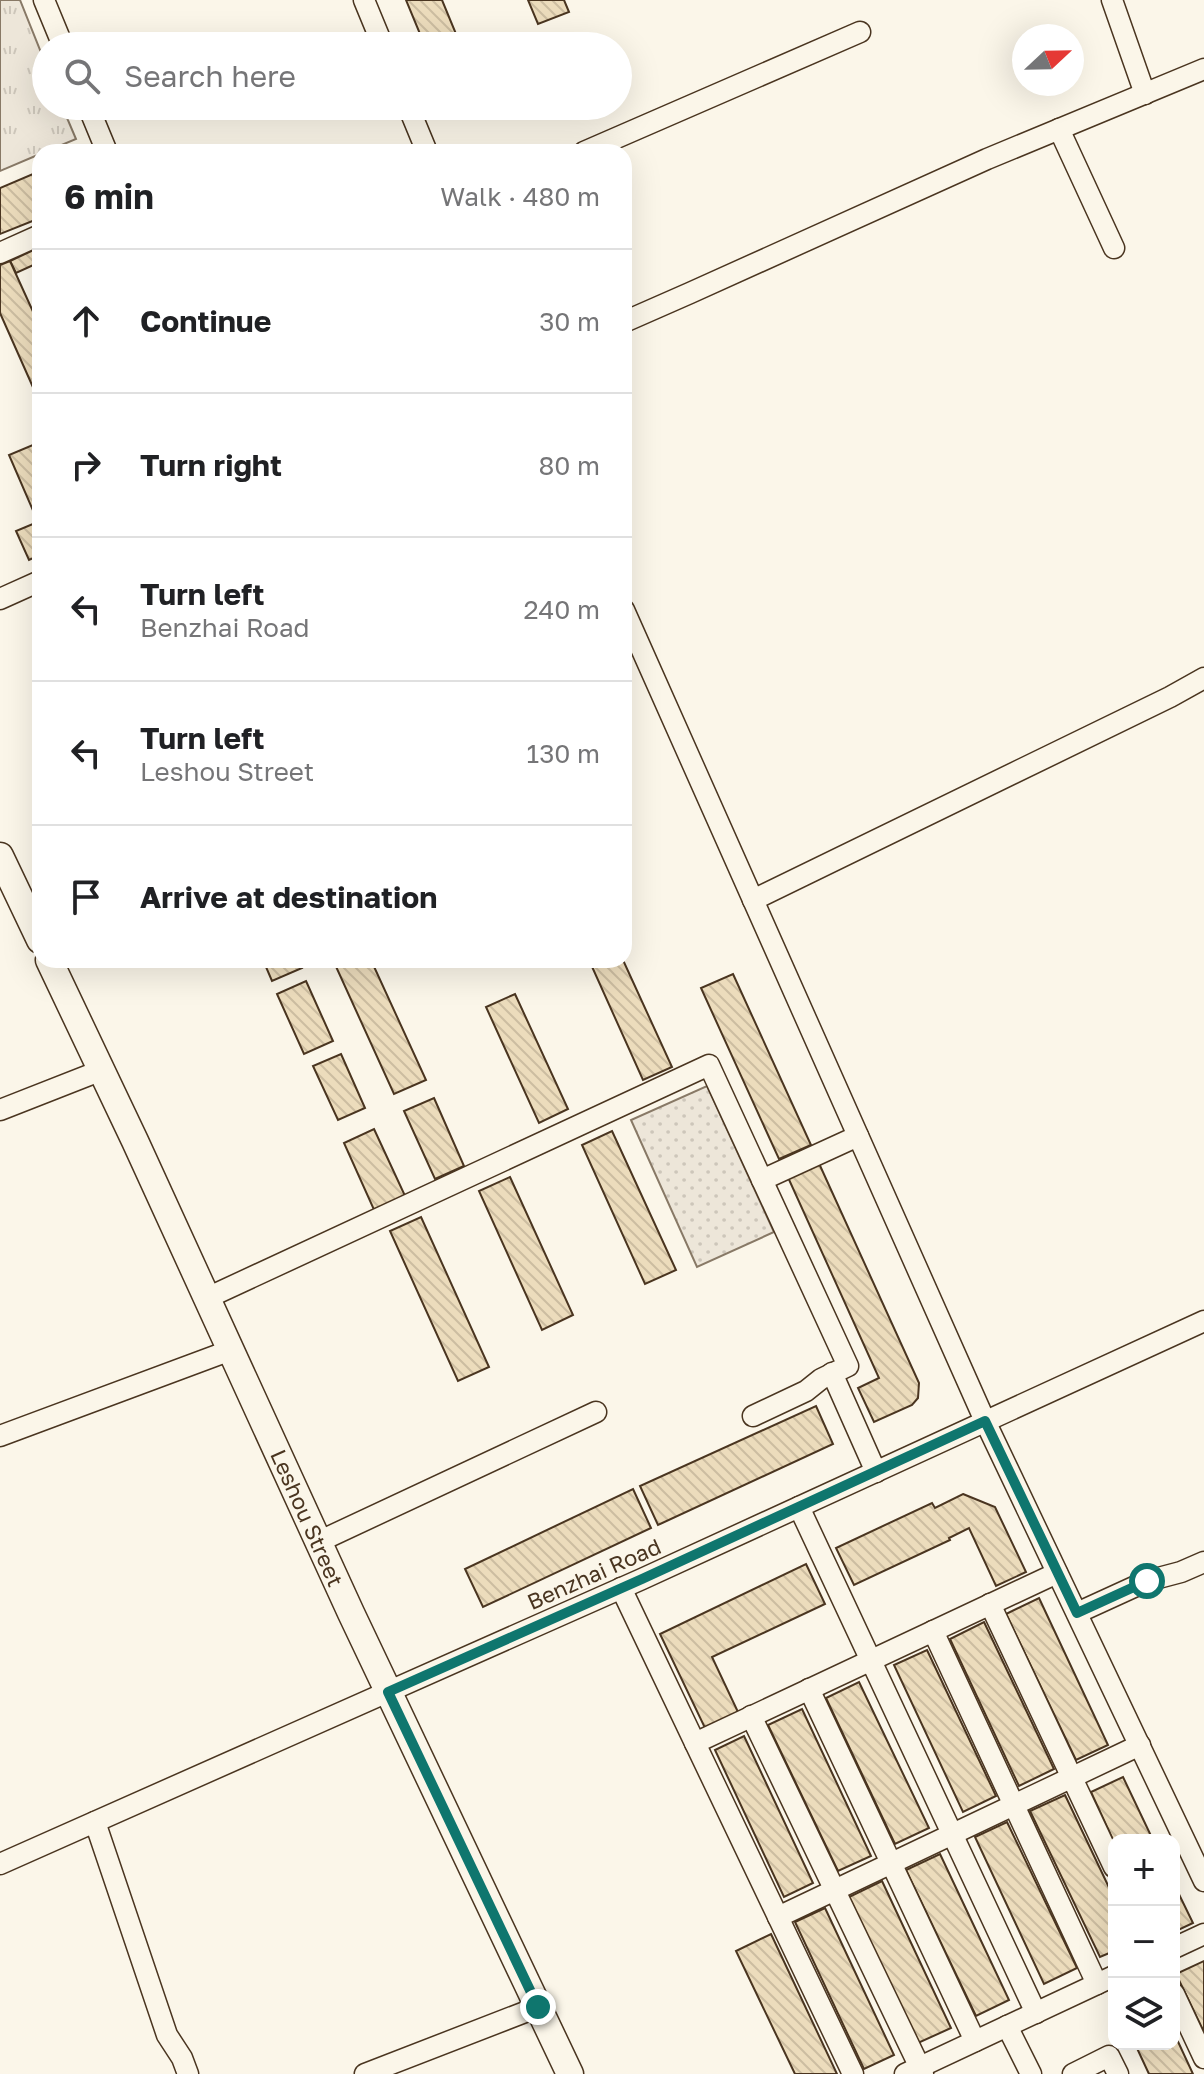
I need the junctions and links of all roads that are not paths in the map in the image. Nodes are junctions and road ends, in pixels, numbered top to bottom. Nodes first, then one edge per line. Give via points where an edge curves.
1 (44, 0) edge
2 (364, 0) edge
3 (1112, 0) edge
4 (57, 32) edge
5 (377, 32) edge
6 (860, 32) dead end
7 (1204, 69) edge
8 (1145, 94) junction
9 (94, 120) edge
10 (414, 120) edge
11 (1059, 129) junction
12 (104, 144) edge
13 (424, 144) edge
14 (602, 144) edge
15 (32, 239) edge
16 (1114, 248) dead end
17 (0, 253) edge
18 (632, 319) edge
19 (32, 585) edge
20 (0, 599) edge
21 (632, 628) edge
22 (1204, 678) edge
23 (0, 856) edge
24 (753, 900) junction
25 (32, 923) edge
26 (53, 968) edge
27 (102, 1070) junction
28 (0, 1110) edge
29 (858, 1136) junction
30 (762, 1180) junction
31 (207, 1298) junction
32 (1204, 1321) edge
33 (231, 1350) junction
34 (832, 1373) junction
35 (596, 1412) dead end
36 (753, 1416) dead end
37 (985, 1421) junction
38 (0, 1436) edge
39 (876, 1472) junction
40 (799, 1507) junction
41 (318, 1542) junction
42 (1204, 1562) edge
43 (1057, 1573) junction
44 (621, 1588) junction
45 (990, 1604) junction
46 (1077, 1613) junction
47 (933, 1631) junction
48 (870, 1660) junction
49 (809, 1689) junction
50 (388, 1692) junction
51 (751, 1716) junction
52 (695, 1743) junction
53 (1140, 1745) junction
54 (1072, 1778) junction
55 (1014, 1805) junction
56 (95, 1822) junction
57 (952, 1834) junction
58 (1108, 1854) edge
59 (891, 1863) junction
60 (0, 1864) edge
61 (1204, 1881) edge
62 (834, 1890) junction
63 (778, 1917) junction
64 (1204, 1934) edge
65 (1180, 1945) edge
66 (1106, 1980) edge
67 (538, 2007) junction
68 (1180, 2007) edge
69 (1036, 2013) junction
70 (1007, 2026) junction
71 (975, 2041) junction
72 (1204, 2058) edge
73 (916, 2072) edge
74 (188, 2074) edge
75 (365, 2074) edge
76 (570, 2074) edge
77 (853, 2074) edge
78 (1031, 2074) edge
79 (1073, 2074) edge
80 (1118, 2074) edge

1 - 4 street
2 - 5 street
3 - 8 street
6 - 14 street
7 - 8 street
8 - 11 street
9 - 12 street
10 - 13 street
11 - 16 street
11 - 18 street
15 - 17 street
19 - 20 street
21 - 24 street
22 - 24 street
23 - 25 main road
24 - 29 street
26 - 27 main road, Leshou Street
27 - 28 street
27 - 31 main road, Leshou Street
29 - 30 street
29 - 37 street
30 - 31 street via 709,1065
30 - 34 street via 848,1366
31 - 33 main road, Leshou Street
32 - 37 street, Benzhai Road
33 - 38 street
33 - 41 main road, Leshou Street
34 - 36 street
34 - 39 street
35 - 41 street
37 - 39 street, Benzhai Road
37 - 43 street
39 - 40 street, Benzhai Road
40 - 44 street, Benzhai Road
40 - 48 street
41 - 50 main road, Leshou Street
42 - 46 street
43 - 45 street
43 - 46 street
44 - 50 street, Benzhai Road
44 - 52 street
45 - 47 street
45 - 54 street
46 - 53 street
47 - 48 street
47 - 55 street
48 - 49 street
48 - 57 street
49 - 51 street
49 - 59 street
50 - 56 street, Benzhai Road
50 - 67 main road, Leshou Street
51 - 52 street
51 - 62 street
52 - 63 street
53 - 54 street
53 - 61 street
54 - 55 street
54 - 58 street
55 - 57 street
55 - 66 street
56 - 60 street, Benzhai Road
56 - 74 street via 167,2035
57 - 59 street
57 - 69 street
59 - 62 street
59 - 71 street
62 - 63 street
62 - 73 street
63 - 77 street
64 - 65 street
66 - 69 street
67 - 75 street
67 - 76 main road, Leshou Street
68 - 72 street
69 - 70 street
70 - 71 street
70 - 78 street
71 - 73 street
79 - 80 street via 1109,2056

